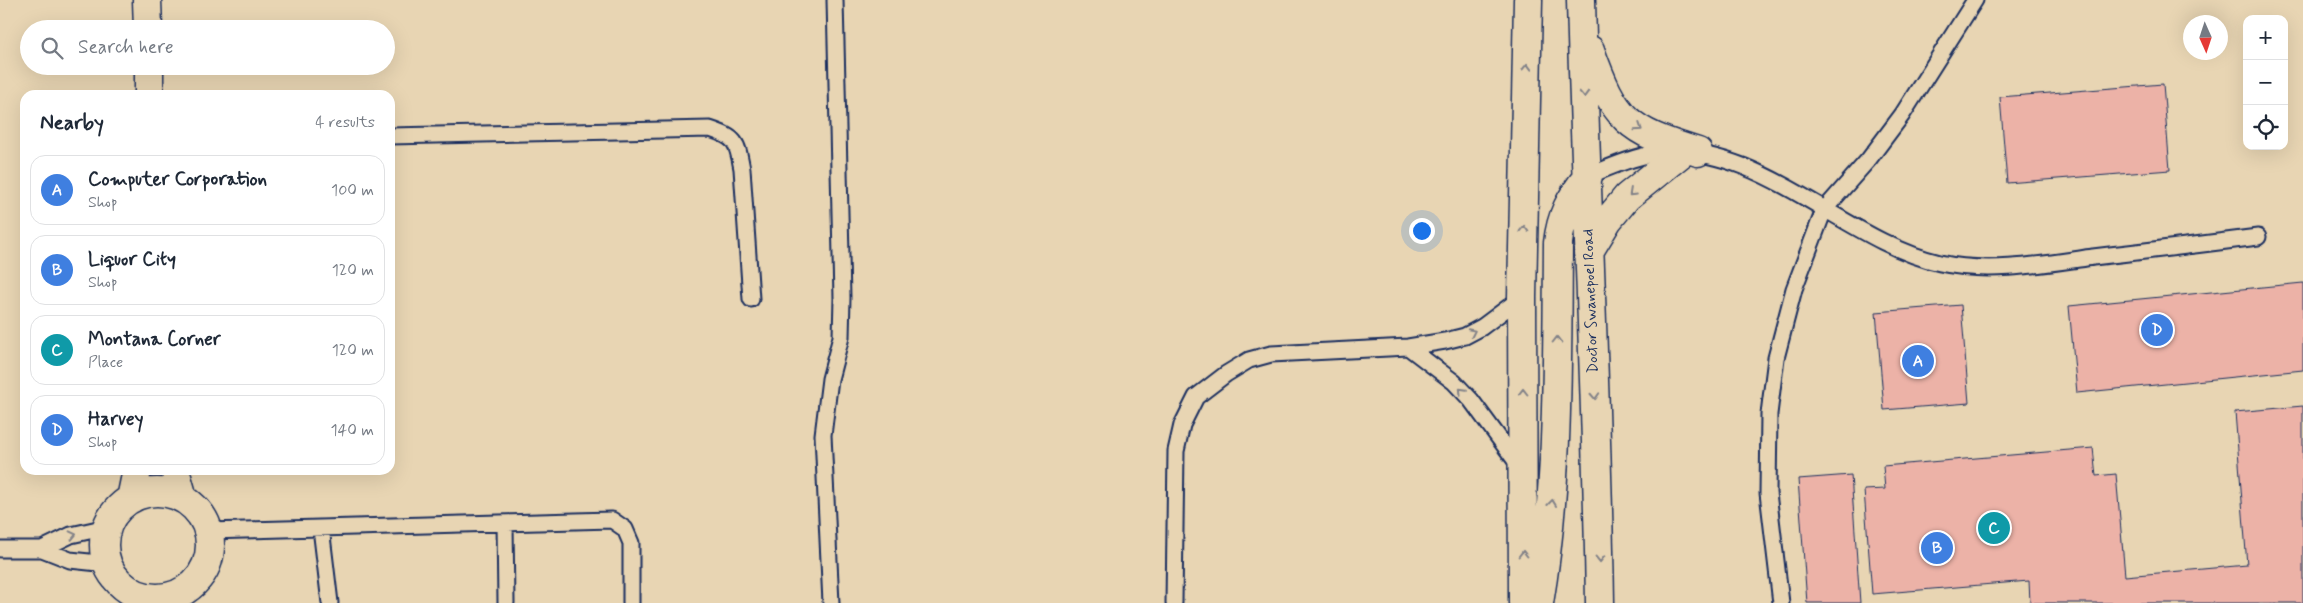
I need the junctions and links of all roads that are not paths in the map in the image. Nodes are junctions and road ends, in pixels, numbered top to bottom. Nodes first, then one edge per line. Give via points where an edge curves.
1 (147, 0) edge
2 (835, 0) edge
3 (1528, 0) edge
4 (1581, 0) edge
5 (1975, 0) edge
6 (148, 20) edge
7 (1582, 28) junction
8 (149, 75) edge
9 (149, 90) edge
10 (395, 136) edge
11 (1691, 152) junction
12 (1588, 176) junction
13 (1824, 210) junction
14 (2258, 237) dead end
15 (1588, 253) junction
16 (1522, 297) junction
17 (751, 299) dead end
18 (1408, 347) junction
19 (1523, 471) junction
20 (136, 475) edge
21 (176, 475) edge
22 (183, 498) junction
23 (131, 499) junction
24 (505, 522) junction
25 (107, 527) junction
26 (321, 528) junction
27 (209, 531) junction
28 (0, 549) edge
29 (42, 549) junction
30 (108, 564) junction
31 (180, 597) edge
32 (137, 598) edge
33 (330, 603) edge
34 (506, 603) edge
35 (631, 603) edge
36 (831, 603) edge
37 (1174, 603) edge
38 (1524, 603) edge
39 (1539, 603) edge
40 (1600, 603) edge
41 (1781, 603) edge

1 - 6 street
2 - 36 lane via 841,337 830,379 823,435
16 -> 3 street
4 - 7 street, Doctor Swanepoel Road
5 - 13 lane via 1902,115
7 -> 11 street via 1610,100 1624,118 1643,132
7 -> 12 street, Doctor Swanepoel Road
8 - 9 street
10 - 17 lane via 710,129 729,135 738,148 742,169
11 - 12 lane via 1658,153 1622,162
11 - 13 lane via 1737,164 1773,180
11 -> 15 street via 1627,197
12 - 15 street, Doctor Swanepoel Road
39 -> 12 street via 1556,439 1560,224 1565,209
13 - 14 lane via 1902,250 1940,263 1987,267 2034,265
13 - 41 lane via 1794,289 1776,358 1770,414 1768,493
15 -> 40 street, Doctor Swanepoel Road via 1598,468
18 -> 16 lane via 1465,336 1482,328
19 -> 16 street
19 -> 18 lane via 1471,400 1454,382
18 - 37 lane via 1271,354 1250,360 1196,397 1182,425 1176,451
38 -> 19 street
20 - 23 street
21 - 22 street
22 - 23 street via 157,492
22 - 27 street via 204,518
23 - 25 street via 113,516
24 - 26 lane
24 - 34 lane
24 - 35 lane via 612,520 625,529 631,543
29 -> 25 lane via 71,535
25 - 30 street via 105,552
26 - 27 lane
26 - 33 lane
27 - 31 street via 208,560 202,573
28 - 29 lane
29 - 30 lane via 70,560
30 - 32 street via 119,582
31 - 32 street

